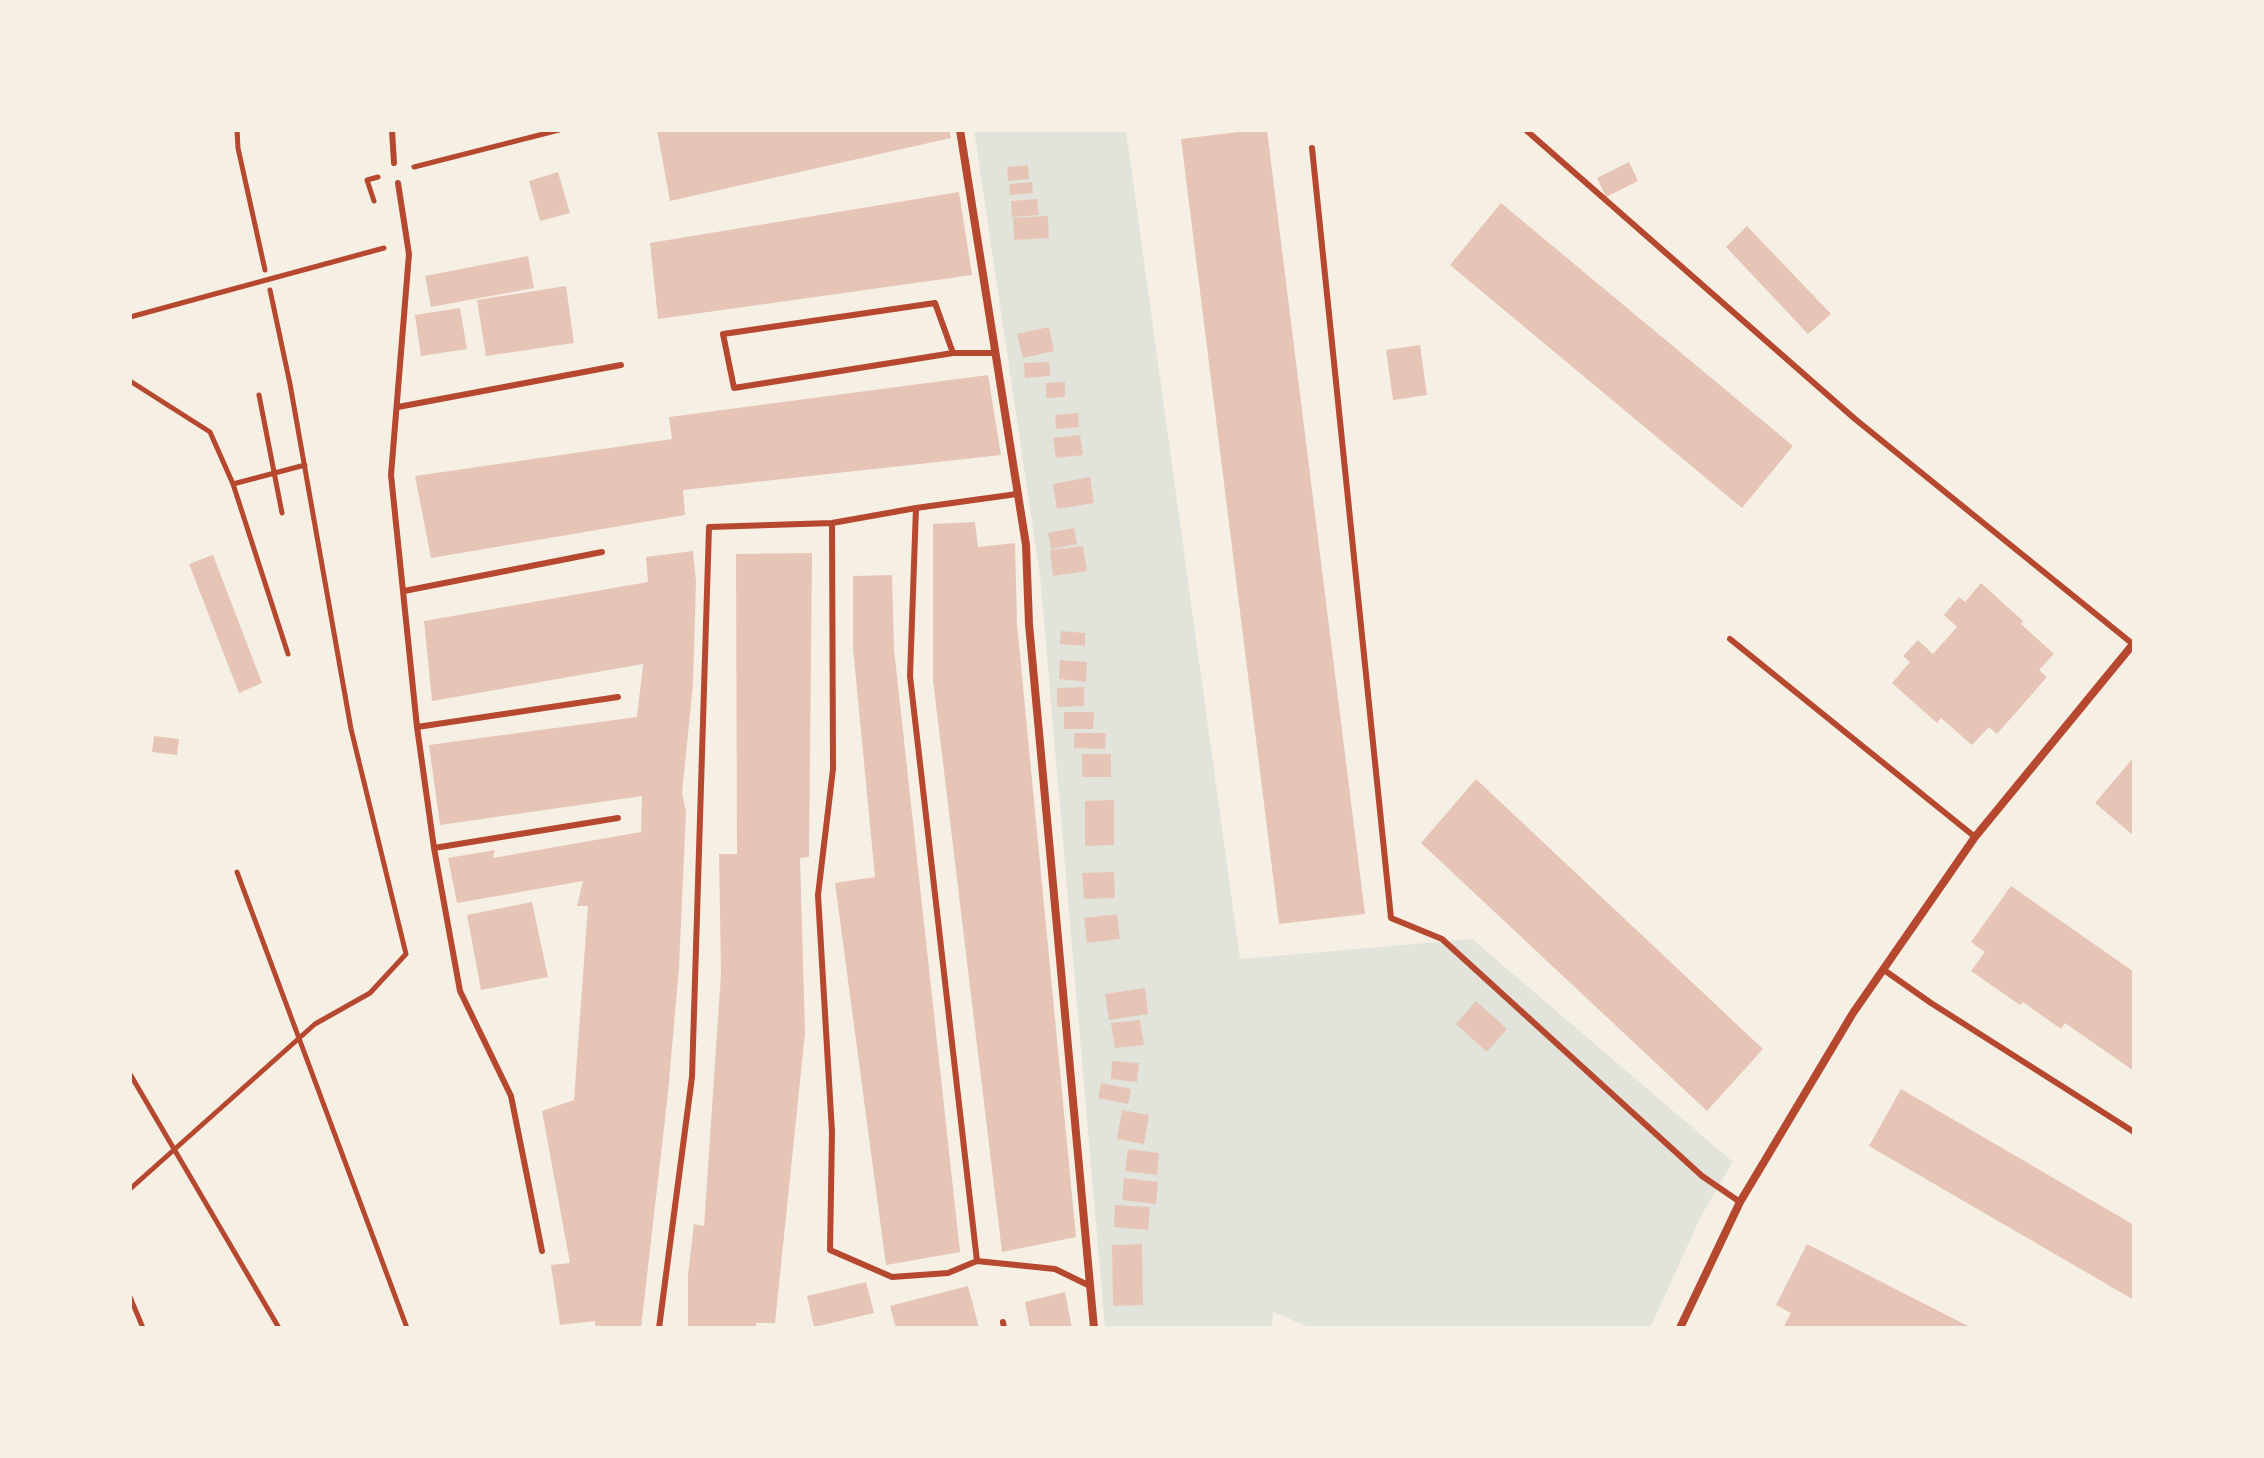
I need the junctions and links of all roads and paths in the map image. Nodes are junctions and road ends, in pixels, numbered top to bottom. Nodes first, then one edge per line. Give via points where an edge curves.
1 (237, 130) edge
2 (392, 130) edge
3 (559, 130) edge
4 (960, 130) edge
5 (1527, 131) edge
6 (513, 142) dead end
7 (1312, 148) dead end
8 (394, 163) dead end
9 (398, 183) dead end
10 (389, 247) dead end
11 (265, 270) dead end
12 (270, 290) dead end
13 (130, 317) edge
14 (953, 353) junction
15 (995, 353) junction
16 (621, 365) dead end
17 (130, 381) edge
18 (259, 395) dead end
19 (398, 407) junction
20 (305, 465) junction
21 (273, 473) junction
22 (233, 484) junction
23 (1017, 494) junction
24 (916, 508) junction
25 (282, 513) dead end
26 (832, 523) junction
27 (602, 552) dead end
28 (404, 591) junction
29 (1730, 639) dead end
30 (2134, 644) edge
31 (288, 654) dead end
32 (618, 697) dead end
33 (417, 727) junction
34 (618, 818) dead end
35 (1975, 837) junction
36 (434, 848) junction
37 (237, 872) dead end
38 (1884, 970) junction
39 (300, 1038) junction
40 (130, 1074) edge
41 (2134, 1132) edge
42 (174, 1152) junction
43 (130, 1189) edge
44 (1740, 1202) junction
45 (542, 1251) dead end
46 (977, 1261) junction
47 (1088, 1285) junction
48 (130, 1297) edge
49 (143, 1328) edge
50 (279, 1328) edge
51 (407, 1328) edge
52 (659, 1328) edge
53 (1094, 1328) edge
54 (1680, 1328) edge

1 - 11 path
2 - 8 lane
3 - 6 path
4 - 15 street
5 - 30 lane via 1855,419
7 - 44 lane via 1391,918 1442,939 1702,1176
9 - 19 lane via 409,254
10 - 13 path
12 - 20 path
14 - 14 lane via 734,388 723,334 935,303
14 - 15 lane
15 - 23 street
16 - 19 lane
17 - 22 path via 210,432
18 - 21 path
19 - 28 lane via 391,475
20 - 21 path
20 - 39 path via 351,729 406,954 370,993
21 - 22 path
21 - 25 path
22 - 31 path
23 - 24 lane
23 - 47 street via 1026,545
24 - 26 lane
24 - 46 lane via 910,676
26 - 46 lane via 833,769 818,895 832,1132 830,1250 892,1277 948,1273
26 - 52 lane via 709,527 692,1077
27 - 28 lane
28 - 33 lane
29 - 35 lane
30 - 35 street
32 - 33 lane
33 - 36 lane
34 - 36 lane
35 - 38 street
36 - 45 lane via 460,991 511,1096
37 - 39 path
38 - 41 lane
38 - 44 street
39 - 42 path
39 - 51 path
40 - 42 path
42 - 43 path
42 - 50 path
44 - 54 street
46 - 47 lane via 1055,1269
47 - 53 street
48 - 49 path

